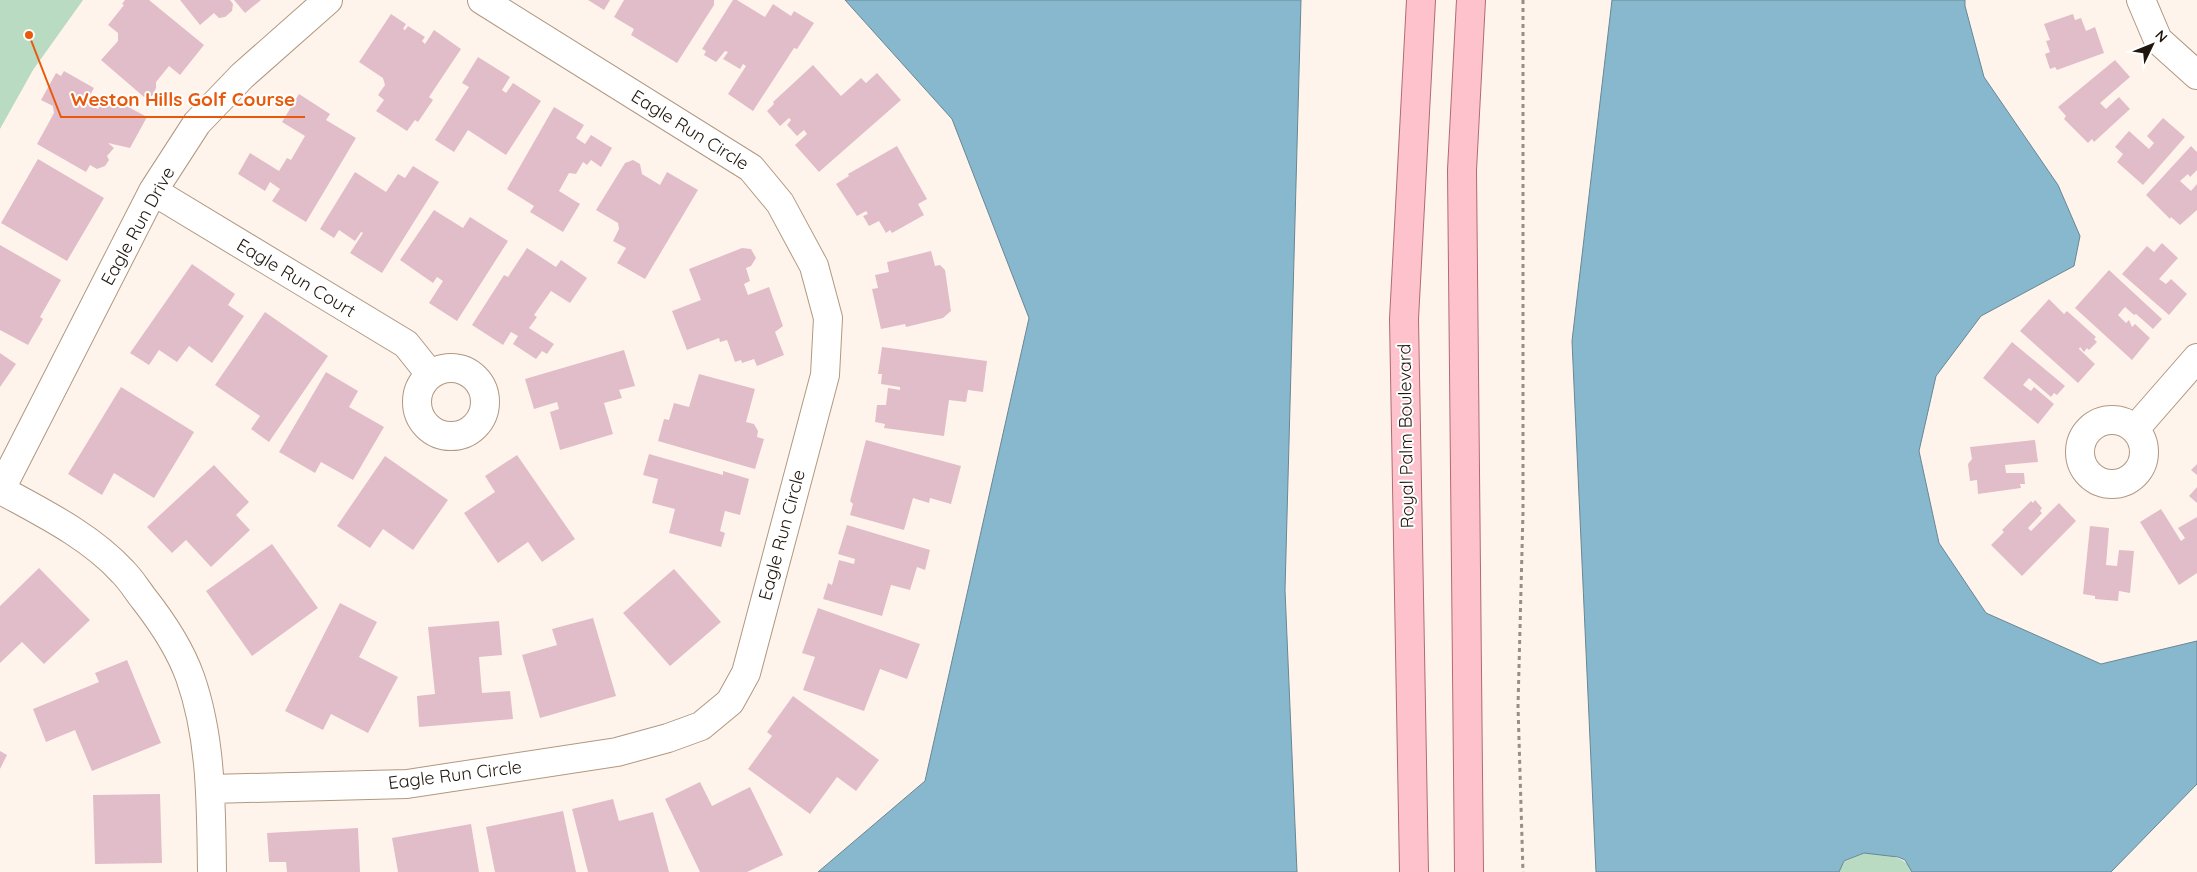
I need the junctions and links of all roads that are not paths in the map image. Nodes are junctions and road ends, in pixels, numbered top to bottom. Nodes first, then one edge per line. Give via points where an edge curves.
1 (328, 0) edge
2 (482, 0) edge
3 (1421, 0) edge
4 (1471, 0) edge
5 (2141, 0) edge
6 (2197, 75) edge
7 (153, 192) junction
8 (2197, 358) edge
9 (430, 374) dead end
10 (2135, 429) dead end
11 (0, 490) edge
12 (211, 789) junction
13 (212, 872) edge
14 (1414, 872) edge
15 (1469, 872) edge

1 - 7 street, Eagle Run Drive via 242,76 198,123
2 - 12 street, Eagle Run Circle via 751,168 780,203 814,266 828,318 825,375 746,673 730,702 701,726 617,752 407,784
3 - 14 main road, Royal Palm Boulevard via 1404,319
4 - 15 main road via 1462,170
5 - 6 street via 2158,40
7 - 9 street, Eagle Run Court via 406,344
7 - 11 street, Eagle Run Drive
8 - 10 street
11 - 12 street via 80,536 123,571 163,623 190,676 204,734
12 - 13 street

